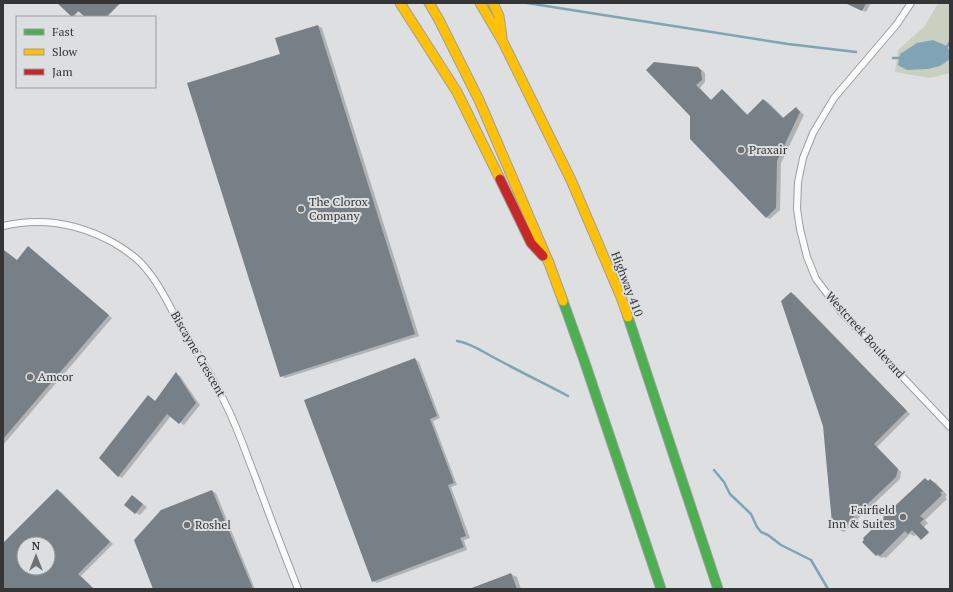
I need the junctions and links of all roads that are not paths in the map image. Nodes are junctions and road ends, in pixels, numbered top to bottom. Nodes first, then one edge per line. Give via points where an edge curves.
1 (400, 3) edge
2 (429, 3) edge
3 (480, 3) edge
4 (493, 3) edge
5 (911, 3) edge
6 (503, 42) junction
7 (3, 226) edge
8 (549, 263) junction
9 (950, 427) edge
10 (712, 570) junction
11 (298, 589) edge
12 (661, 589) edge
13 (718, 589) edge
14 (727, 589) edge

1 - 8 highway via 457,92 530,243
2 - 8 highway via 479,100
3 - 6 highway, Highway 410
4 - 6 highway via 499,16
5 - 9 street, Westcreek Boulevard via 897,24 834,98 813,133 803,158 798,182 797,209 807,257 816,279 841,312
6 - 10 highway, Highway 410 via 571,180 621,297
7 - 11 street, Biscayne Crescent via 35,222 86,230 100,235 141,263 166,298 226,403
8 - 12 highway
10 - 13 highway, Highway 410
10 - 14 highway

